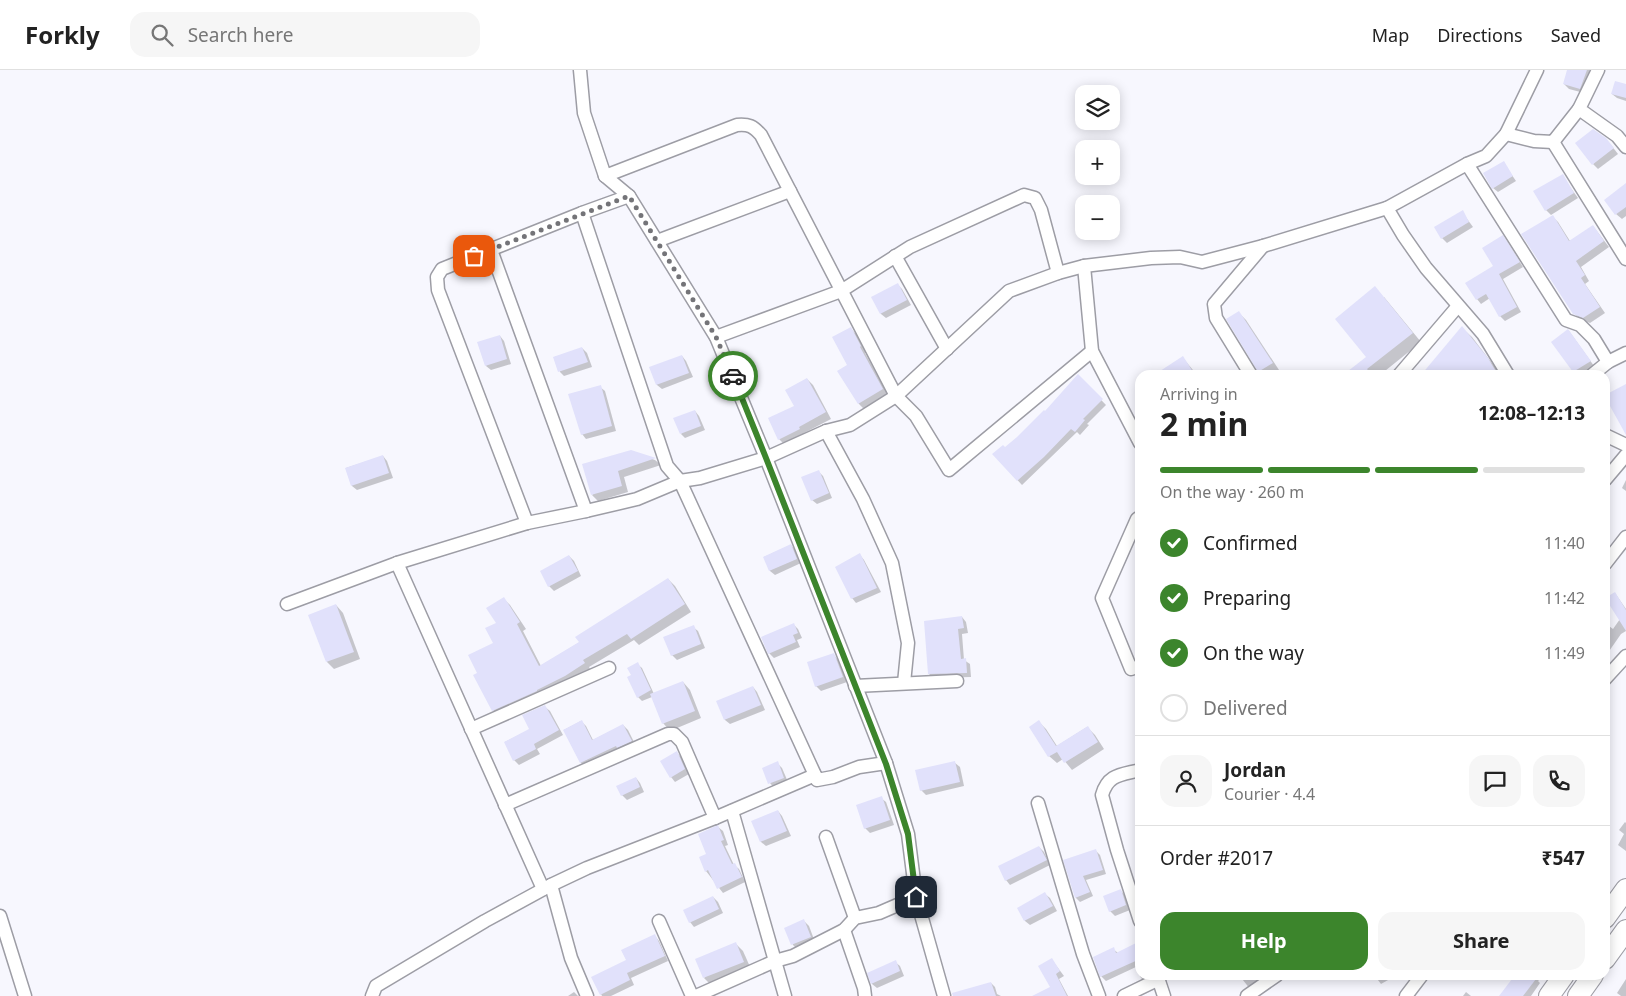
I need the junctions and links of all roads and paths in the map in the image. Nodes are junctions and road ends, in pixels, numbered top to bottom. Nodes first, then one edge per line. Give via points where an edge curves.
1 (580, 70) edge
2 (1537, 70) edge
3 (1598, 70) edge
4 (1579, 109) junction
5 (1506, 134) junction
6 (1552, 142) junction
7 (1626, 147) edge
8 (1467, 164) junction
9 (605, 176) junction
10 (790, 191) junction
11 (629, 196) junction
12 (1387, 208) junction
13 (582, 213) junction
14 (657, 241) junction
15 (1263, 246) junction
16 (491, 250) junction
17 (895, 256) junction
18 (1626, 259) edge
19 (1084, 266) junction
20 (1058, 273) junction
21 (841, 290) junction
22 (1458, 306) junction
23 (716, 337) junction
24 (946, 349) junction
25 (1092, 352) junction
26 (1626, 352) edge
27 (1608, 362) junction
28 (1248, 370) edge
29 (1403, 370) edge
30 (1505, 370) edge
31 (1598, 370) edge
32 (896, 396) junction
33 (826, 431) junction
34 (1135, 434) edge
35 (1610, 437) edge
36 (1626, 445) edge
37 (1626, 455) edge
38 (766, 458) junction
39 (1610, 474) edge
40 (680, 481) junction
41 (586, 512) junction
42 (527, 524) junction
43 (1135, 524) edge
44 (1626, 537) edge
45 (1610, 558) edge
46 (397, 562) junction
47 (287, 604) dead end
48 (1626, 656) edge
49 (609, 668) dead end
50 (1135, 668) edge
51 (1610, 674) edge
52 (957, 681) dead end
53 (904, 683) junction
54 (855, 686) junction
55 (471, 729) junction
56 (886, 764) junction
57 (1135, 771) edge
58 (815, 775) junction
59 (1038, 803) dead end
60 (505, 806) junction
61 (732, 810) junction
62 (715, 818) junction
63 (826, 837) dead end
64 (547, 887) junction
65 (1626, 889) edge
66 (916, 897) junction
67 (1135, 906) edge
68 (1610, 911) edge
69 (0, 916) edge
70 (855, 918) junction
71 (660, 921) dead end
72 (844, 930) junction
73 (1626, 930) edge
74 (1610, 952) edge
75 (775, 961) junction
76 (1153, 980) edge
77 (1159, 980) edge
78 (1269, 980) edge
79 (1418, 980) edge
80 (1560, 980) edge
81 (1589, 980) edge
82 (719, 991) edge
83 (24, 996) edge
84 (372, 996) edge
85 (587, 996) edge
86 (694, 996) edge
87 (785, 996) edge
88 (865, 996) edge
89 (944, 996) edge
90 (1099, 996) edge
91 (1124, 996) edge
92 (1164, 996) edge
93 (1247, 996) edge
94 (1406, 996) edge
95 (1549, 996) edge
96 (1578, 996) edge

1 - 9 street via 584,112
2 - 5 street
3 - 4 street
4 - 6 street
4 - 7 street via 1617,136
5 - 6 street
5 - 8 street via 1486,156
6 - 18 street
8 - 12 street
8 - 27 street via 1566,320 1580,325 1594,339
9 - 10 street via 737,125 749,124 761,135
9 - 11 street
10 - 14 street
10 - 21 street
11 - 13 street
11 - 14 street
12 - 15 street
12 - 22 street via 1426,268
13 - 16 street
13 - 40 street via 667,466
14 - 23 street
15 - 19 street via 1202,262 1180,257
15 - 28 street via 1214,304 1216,318
16 - 41 street
16 - 42 street via 442,269 437,276 438,290
17 - 20 street via 1024,195 1035,198 1041,210
17 - 21 street
17 - 24 street
19 - 20 street
19 - 25 street
20 - 24 street via 1010,291
21 - 23 street
21 - 32 street
22 - 29 street
22 - 30 street via 1483,334
23 - 38 street
24 - 32 street
25 - 32 street via 949,470 916,416
25 - 34 street
26 - 27 street
27 - 31 street
32 - 33 street via 850,425
33 - 38 street
33 - 53 street via 863,499 892,563 908,643
35 - 36 street
37 - 39 street
38 - 40 street
38 - 54 street
40 - 41 street via 636,499
40 - 58 street
41 - 42 street
42 - 46 street
43 - 50 street via 1102,598 1131,669
44 - 45 street
46 - 47 street
46 - 55 street
48 - 51 street
49 - 55 street
52 - 53 street
53 - 54 street
54 - 56 street
55 - 60 street
56 - 58 street via 859,767 817,780
56 - 66 street via 908,834
57 - 67 street via 1112,777 1104,786 1102,795
58 - 61 street
59 - 90 street via 1082,954
60 - 62 street via 674,734 682,742
60 - 64 street
61 - 62 street
61 - 75 street
62 - 64 street
63 - 70 street
64 - 84 street via 376,986
64 - 85 street
65 - 68 main road
66 - 70 street via 879,913
66 - 89 street
69 - 83 street
70 - 72 street
71 - 86 street
72 - 75 street via 793,956
72 - 88 street
73 - 74 main road
75 - 82 street
75 - 87 street
76 - 91 street
77 - 92 street
78 - 93 street
79 - 94 street
80 - 95 main road
81 - 96 main road
82 - 86 street

